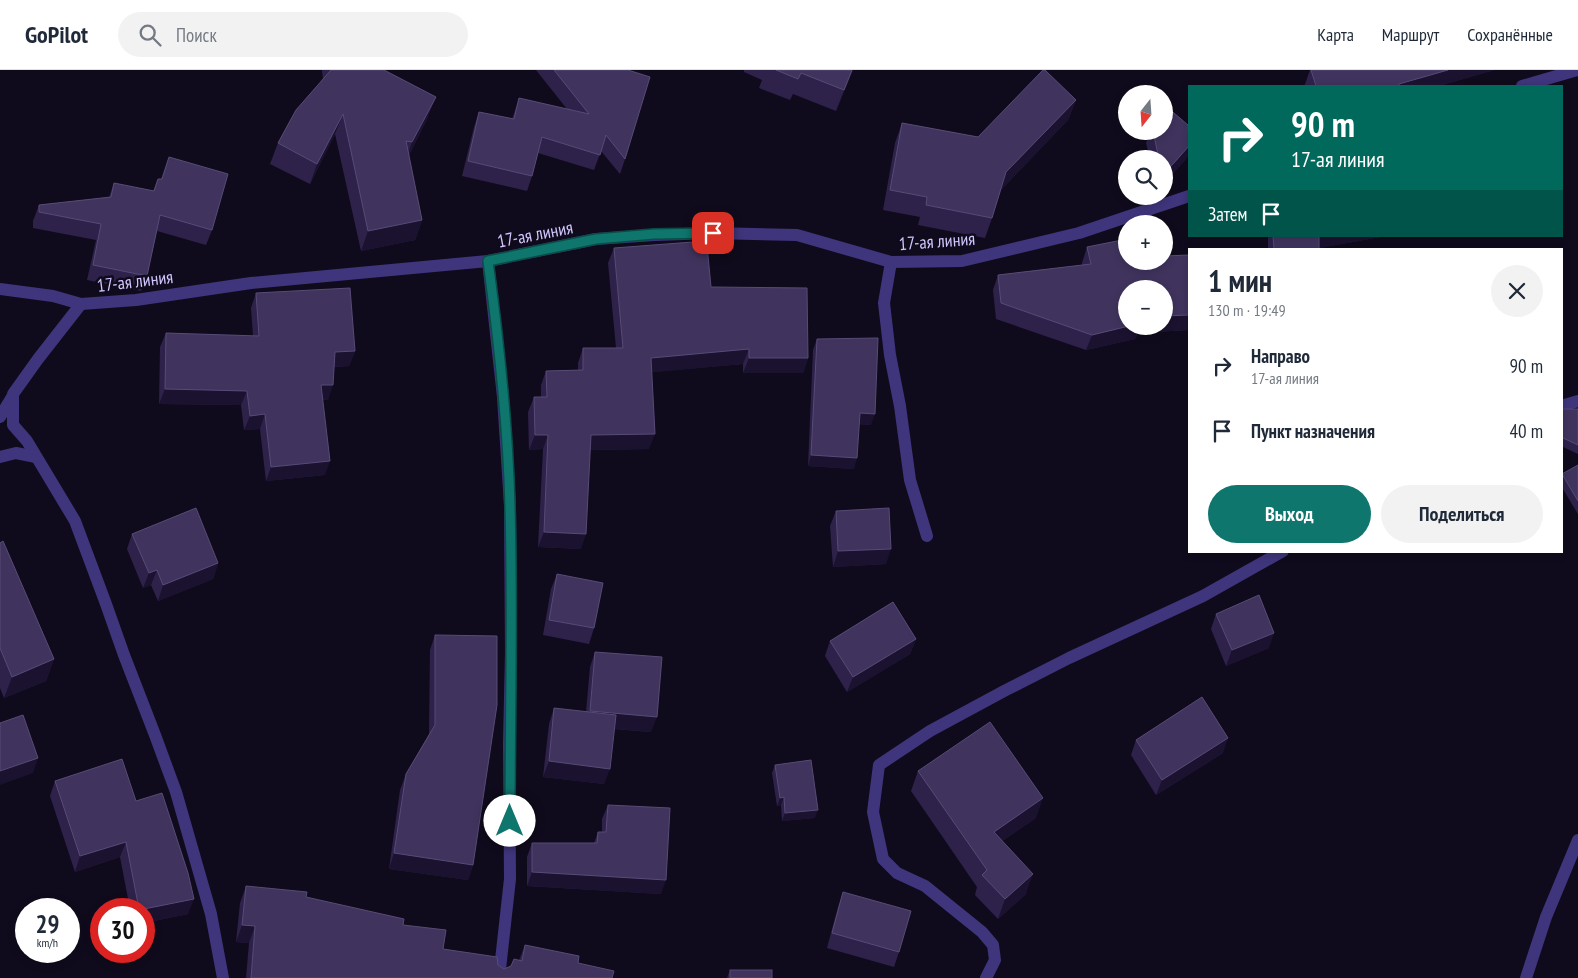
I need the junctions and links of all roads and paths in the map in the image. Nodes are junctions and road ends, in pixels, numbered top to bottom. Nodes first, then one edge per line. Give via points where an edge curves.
1 (1577, 70) edge
2 (1525, 85) edge
3 (1188, 196) edge
4 (488, 261) junction
5 (891, 262) junction
6 (0, 289) edge
7 (81, 304) junction
8 (13, 394) junction
9 (1578, 402) edge
10 (1563, 406) edge
11 (0, 417) edge
12 (0, 457) edge
13 (36, 457) junction
14 (927, 536) dead end
15 (1279, 553) edge
16 (1578, 840) edge
17 (223, 978) edge
18 (499, 978) edge
19 (986, 978) edge
20 (1526, 978) edge

1 - 2 street
3 - 5 street, 17-ая линия via 1079,233 962,261
4 - 5 street, 17-ая линия via 596,239 713,233 797,235
4 - 7 street, 17-ая линия via 251,283 136,300
4 - 18 street via 503,398 510,505 510,879
5 - 14 street via 884,303 890,355 910,480
6 - 7 street, 17-ая линия via 53,296
7 - 8 street
8 - 11 street
8 - 13 street via 13,426
9 - 10 street
12 - 13 street via 16,453
13 - 17 street via 75,521 176,792 211,914
15 - 19 street via 1203,596 1006,690 930,731 879,765 873,812 883,859 897,873 925,886 982,932 993,945 995,960
16 - 20 street via 1546,917

